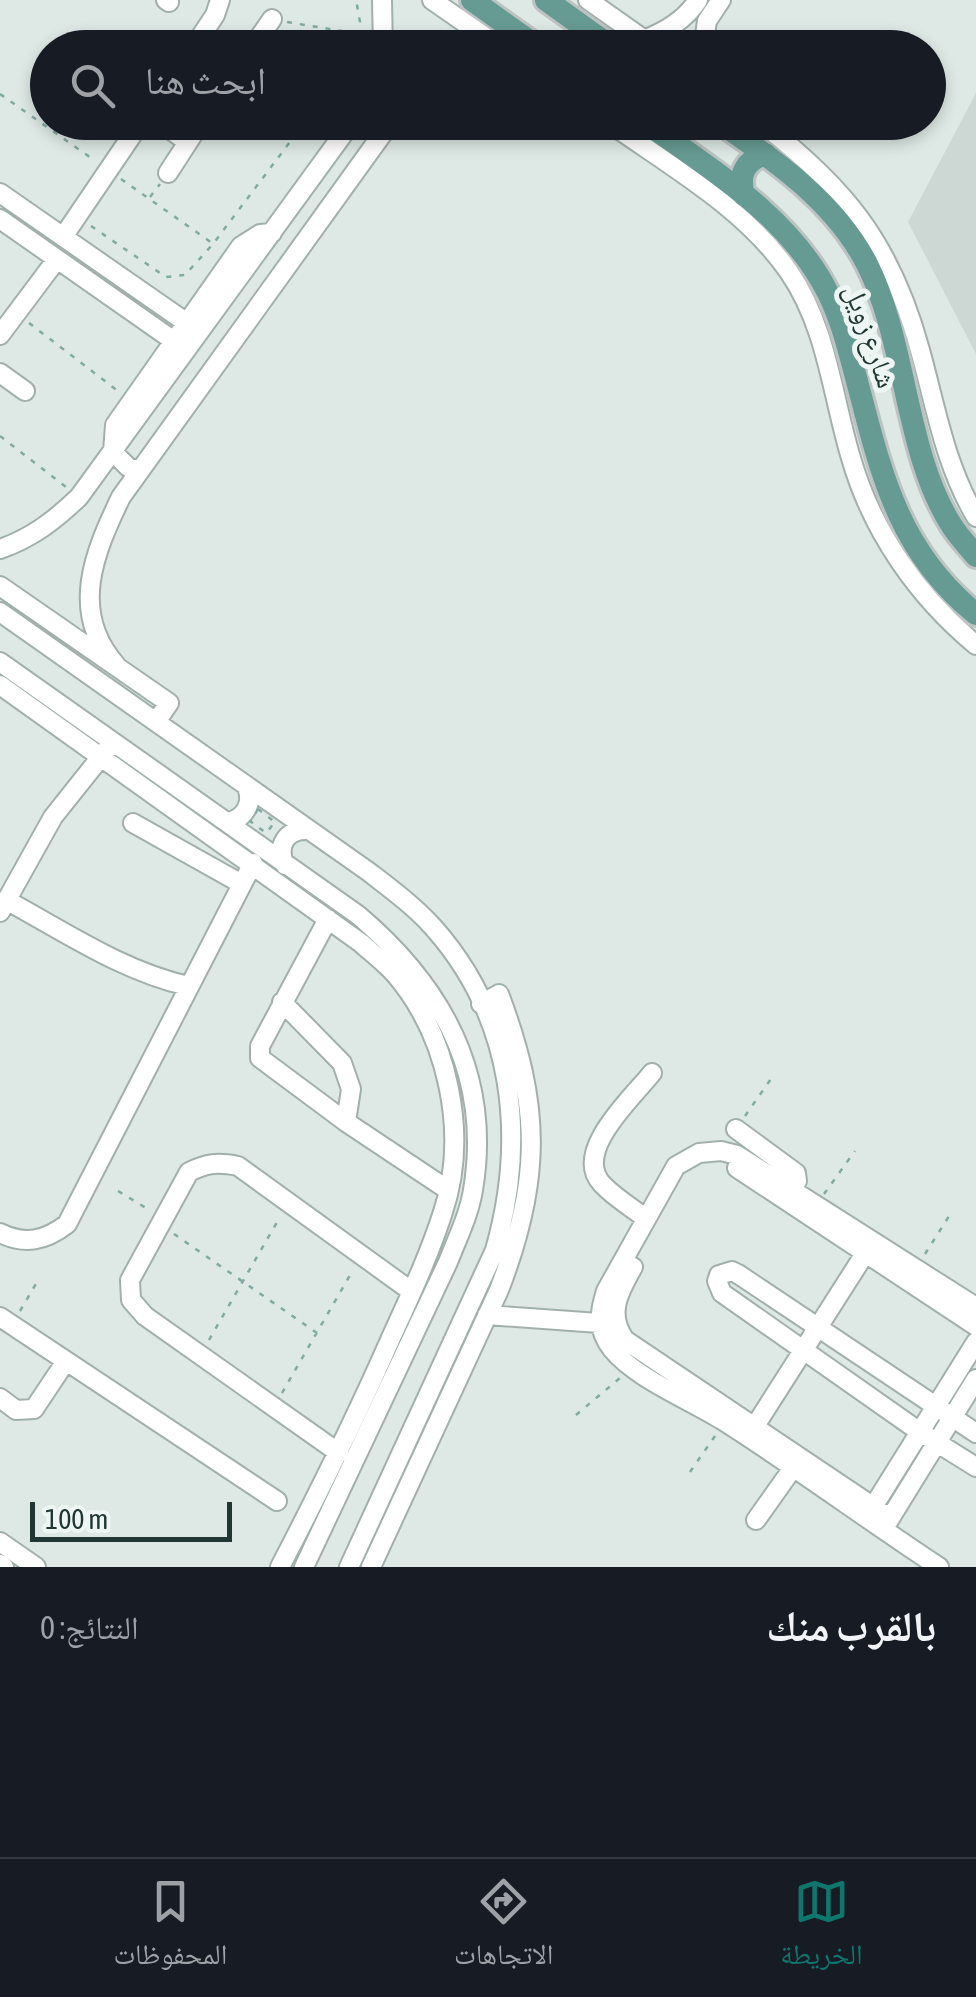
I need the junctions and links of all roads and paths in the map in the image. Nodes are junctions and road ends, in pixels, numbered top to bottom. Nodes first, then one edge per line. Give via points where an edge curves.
1 (220, 0) edge
2 (356, 0) edge
3 (382, 0) edge
4 (432, 0) edge
5 (472, 0) edge
6 (546, 0) edge
7 (588, 0) edge
8 (720, 0) edge
9 (699, 11) edge
10 (272, 19) joint
11 (205, 30) edge
12 (264, 30) edge
13 (337, 30) edge
14 (360, 30) edge
15 (382, 30) edge
16 (475, 30) edge
17 (514, 30) edge
18 (588, 30) edge
19 (630, 30) edge
20 (668, 30) edge
21 (129, 140) edge
22 (185, 140) edge
23 (291, 140) edge
24 (339, 140) edge
25 (373, 140) edge
26 (638, 140) edge
27 (670, 140) edge
28 (709, 140) edge
29 (744, 140) edge
30 (777, 140) edge
31 (188, 142) joint
32 (765, 154) junction
33 (694, 157) junction
34 (168, 173) dead end
35 (718, 188) junction
36 (825, 191) junction
37 (0, 193) edge
38 (744, 195) junction
39 (77, 216) junction
40 (0, 220) edge
41 (272, 233) junction
42 (63, 237) junction
43 (58, 260) junction
44 (896, 306) junction
45 (16, 313) junction
46 (187, 323) junction
47 (0, 335) edge
48 (174, 341) junction
49 (0, 373) edge
50 (25, 392) dead end
51 (131, 400) junction
52 (0, 436) edge
53 (875, 451) junction
54 (113, 452) junction
55 (851, 459) junction
56 (138, 470) junction
57 (80, 497) junction
58 (976, 518) edge
59 (0, 549) edge
60 (976, 556) edge
61 (0, 586) edge
62 (0, 612) edge
63 (976, 614) edge
64 (976, 644) edge
65 (0, 662) edge
66 (116, 664) junction
67 (0, 685) edge
68 (156, 722) junction
69 (114, 740) junction
70 (102, 757) junction
71 (246, 787) junction
72 (229, 822) junction
73 (275, 822) joint
74 (132, 824) dead end
75 (308, 830) junction
76 (253, 863) junction
77 (286, 865) junction
78 (240, 884) junction
79 (3, 906) edge
80 (328, 919) junction
81 (188, 986) junction
82 (282, 1002) junction
83 (482, 1004) junction
84 (652, 1073) dead end
85 (773, 1076) dead end
86 (346, 1122) junction
87 (736, 1129) joint
88 (855, 1151) dead end
89 (448, 1190) junction
90 (118, 1192) dead end
91 (788, 1195) junction
92 (288, 1203) junction
93 (661, 1204) junction
94 (815, 1206) junction
95 (950, 1213) dead end
96 (645, 1218) junction
97 (161, 1221) junction
98 (836, 1227) junction
99 (0, 1232) edge
100 (639, 1243) junction
101 (866, 1252) junction
102 (362, 1256) junction
103 (911, 1275) junction
104 (37, 1282) dead end
105 (244, 1282) junction
106 (412, 1292) junction
107 (976, 1306) edge
108 (604, 1314) junction
109 (487, 1315) junction
110 (6, 1321) edge
111 (976, 1326) edge
112 (818, 1327) junction
113 (317, 1332) junction
114 (976, 1342) edge
115 (804, 1350) junction
116 (200, 1356) junction
117 (638, 1360) junction
118 (66, 1361) junction
119 (976, 1379) edge
120 (691, 1394) junction
121 (0, 1398) edge
122 (273, 1407) junction
123 (935, 1407) junction
124 (576, 1415) dead end
125 (952, 1418) junction
126 (725, 1422) junction
127 (755, 1426) junction
128 (920, 1432) junction
129 (976, 1433) edge
130 (355, 1438) junction
131 (937, 1442) junction
132 (414, 1452) junction
133 (339, 1454) junction
134 (797, 1463) junction
135 (976, 1467) edge
136 (690, 1472) dead end
137 (277, 1502) dead end
138 (869, 1512) junction
139 (756, 1520) dead end
140 (887, 1524) junction
141 (0, 1542) edge
142 (36, 1567) edge
143 (280, 1567) edge
144 (304, 1567) edge
145 (349, 1567) edge
146 (372, 1567) edge
147 (940, 1567) edge

1 - 11 street
2 - 14 path
3 - 15 street
4 - 16 street
5 - 17 main road
6 - 18 main road
7 - 19 street
8 - 9 street
9 - 20 street
10 - 12 street
10 - 13 path
21 - 39 street
22 - 31 street
23 - 39 path via 186,275 166,277
24 - 41 street
25 - 56 street
26 - 35 street
27 - 33 main road, شارع زويل
28 - 33 main road
29 - 32 main road, شارع زويل
30 - 36 street
31 - 34 street
32 - 36 main road, شارع زويل
32 - 38 main road via 742,174
33 - 35 main road, شارع زويل
35 - 38 main road, شارع زويل
35 - 55 street via 788,270 809,306
36 - 44 main road, شارع زويل
37 - 42 street
38 - 53 main road, شارع زويل via 807,258 828,294
39 - 42 street
40 - 43 street
41 - 46 street via 242,246
41 - 54 street
42 - 46 street
43 - 45 street
43 - 48 street
44 - 58 street via 949,462
44 - 60 main road, شارع زويل via 929,476 951,525
45 - 47 street
45 - 51 path
46 - 48 street
48 - 51 street
49 - 50 street
51 - 54 street via 114,425
52 - 57 path
53 - 55 main road
53 - 63 main road, شارع زويل via 916,549
54 - 56 street
54 - 57 street
55 - 64 street via 905,569
56 - 66 street via 109,522 88,601 96,637
57 - 59 street via 54,521
61 - 66 street
62 - 68 street
65 - 69 street
66 - 68 street via 170,703
67 - 70 street
68 - 71 street
69 - 70 street
69 - 72 street
70 - 76 street
70 - 79 street via 53,817
71 - 72 street via 247,809
71 - 75 street
72 - 77 street
73 - 73 path via 266,833 250,821 258,809
74 - 78 street
75 - 77 street via 293,832 283,843
75 - 83 street via 422,916
76 - 78 street
76 - 80 street
77 - 130 street via 370,925 425,983 458,1047 475,1118 468,1211 400,1367
78 - 81 street
79 - 81 street via 119,962
80 - 82 street
80 - 89 street via 394,973 441,1057 452,1108
81 - 99 street via 66,1224 28,1241
82 - 86 street via 342,1063 351,1089
82 - 86 street via 260,1058
83 - 109 street via 499,994 518,1044 532,1144 517,1243
83 - 132 street via 512,1108 508,1196 494,1250
84 - 96 street via 600,1137 594,1162 600,1183
85 - 87 path
86 - 89 street
87 - 91 street via 793,1169 797,1182
88 - 94 path
89 - 106 street
90 - 97 path
91 - 93 street via 734,1160 710,1156 688,1158
91 - 94 street
91 - 98 street
92 - 97 street via 238,1166 204,1164 189,1172
92 - 102 street
92 - 105 path
93 - 96 street
93 - 100 street
94 - 98 street
95 - 103 path
96 - 100 street
97 - 105 path
97 - 116 street via 130,1280 132,1300
98 - 101 street
98 - 103 street
100 - 108 street
101 - 103 street
101 - 112 street
102 - 106 street
102 - 113 path
103 - 107 street
103 - 111 street
104 - 110 path
105 - 113 path
105 - 116 path
106 - 130 street
108 - 109 street
108 - 117 street via 620,1346
109 - 132 street
110 - 118 street
112 - 115 street
112 - 115 street via 732,1271 720,1275 722,1294
112 - 123 street
113 - 122 path
114 - 123 street
115 - 127 street
115 - 128 street
116 - 122 street
117 - 120 street
117 - 124 path
118 - 121 street via 34,1409 16,1410
118 - 137 street
119 - 125 street
120 - 126 street
120 - 127 street
122 - 133 street
123 - 125 street
123 - 128 street
125 - 129 street
125 - 131 street
126 - 134 street
126 - 136 path
127 - 134 street
128 - 131 street
128 - 138 street
130 - 133 street
130 - 144 street
131 - 135 street
131 - 140 street
132 - 145 street
132 - 146 street
133 - 143 street
134 - 138 street
134 - 139 street
138 - 140 street
140 - 147 street
141 - 142 street

